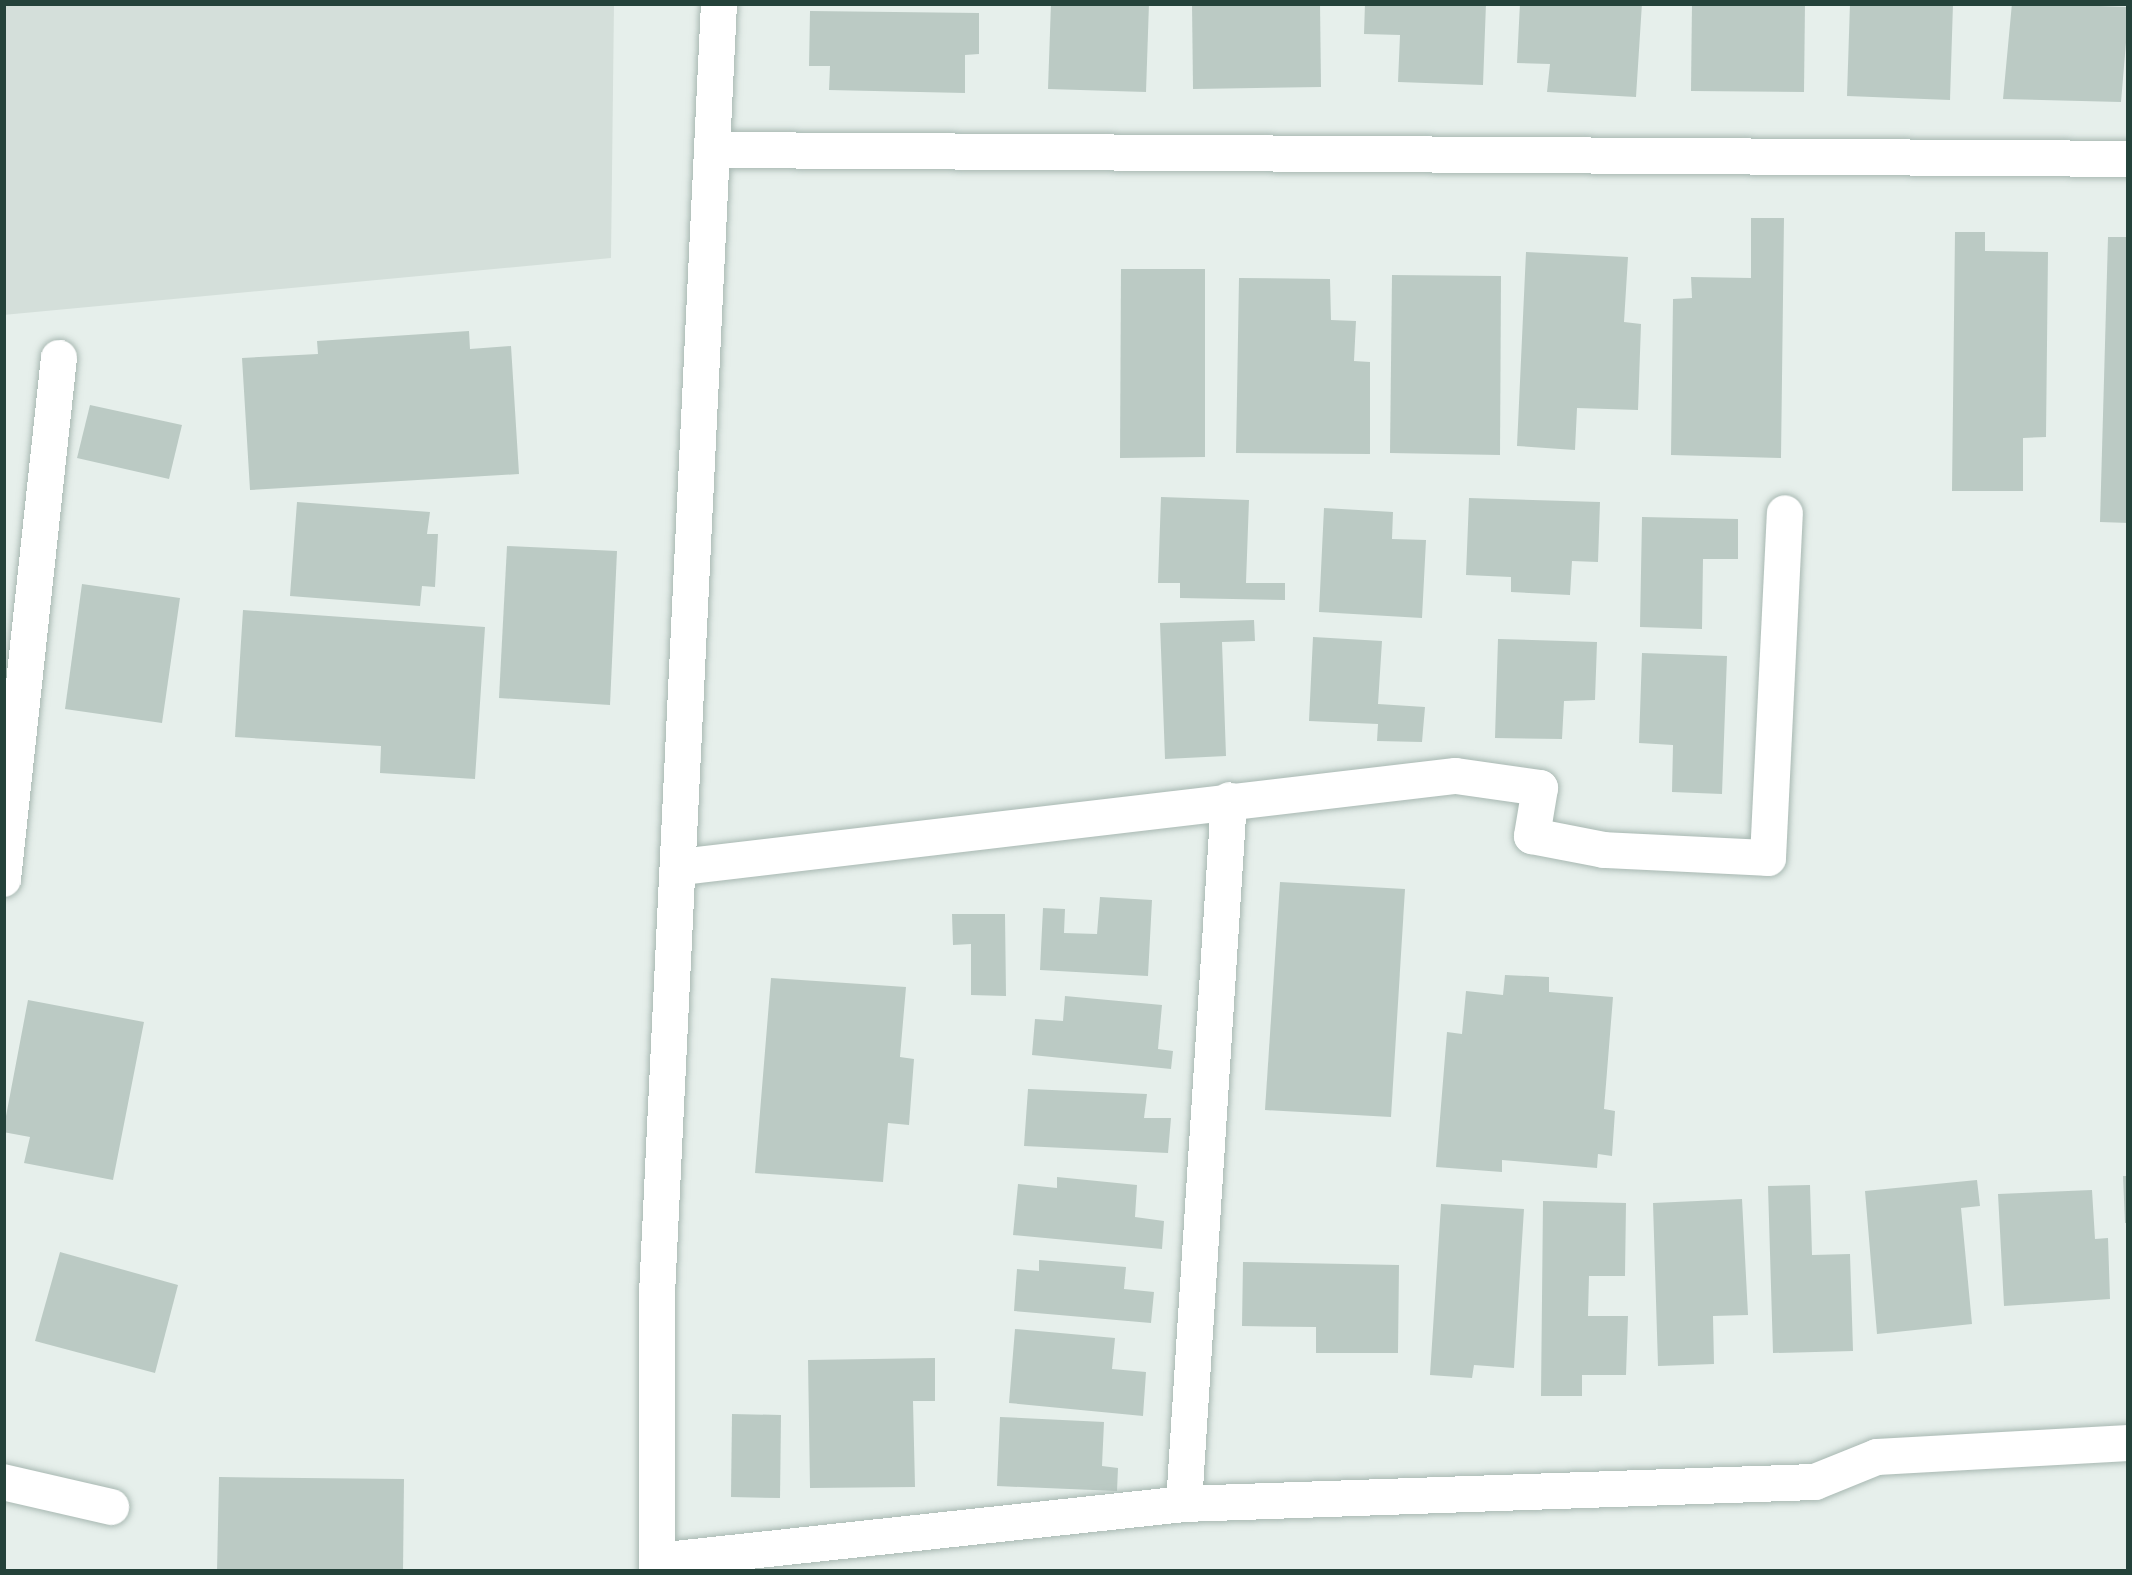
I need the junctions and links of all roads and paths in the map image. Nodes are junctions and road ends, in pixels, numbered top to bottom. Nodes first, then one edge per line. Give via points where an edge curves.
1 (718, 3) edge
2 (715, 150) junction
3 (2129, 159) edge
4 (59, 358) dead end
5 (1785, 513) dead end
6 (1229, 800) junction
7 (681, 867) junction
8 (3, 879) edge
9 (2129, 1443) edge
10 (3, 1482) edge
11 (1184, 1504) junction
12 (111, 1507) dead end
13 (657, 1566) edge

1 - 2 street
2 - 3 street
2 - 7 street
4 - 8 street
5 - 6 street via 1768,858 1604,850 1532,836 1540,788 1456,776
6 - 7 street
6 - 11 street
7 - 13 street via 657,1294
9 - 11 street via 1877,1457 1815,1482
10 - 12 street
11 - 13 street

